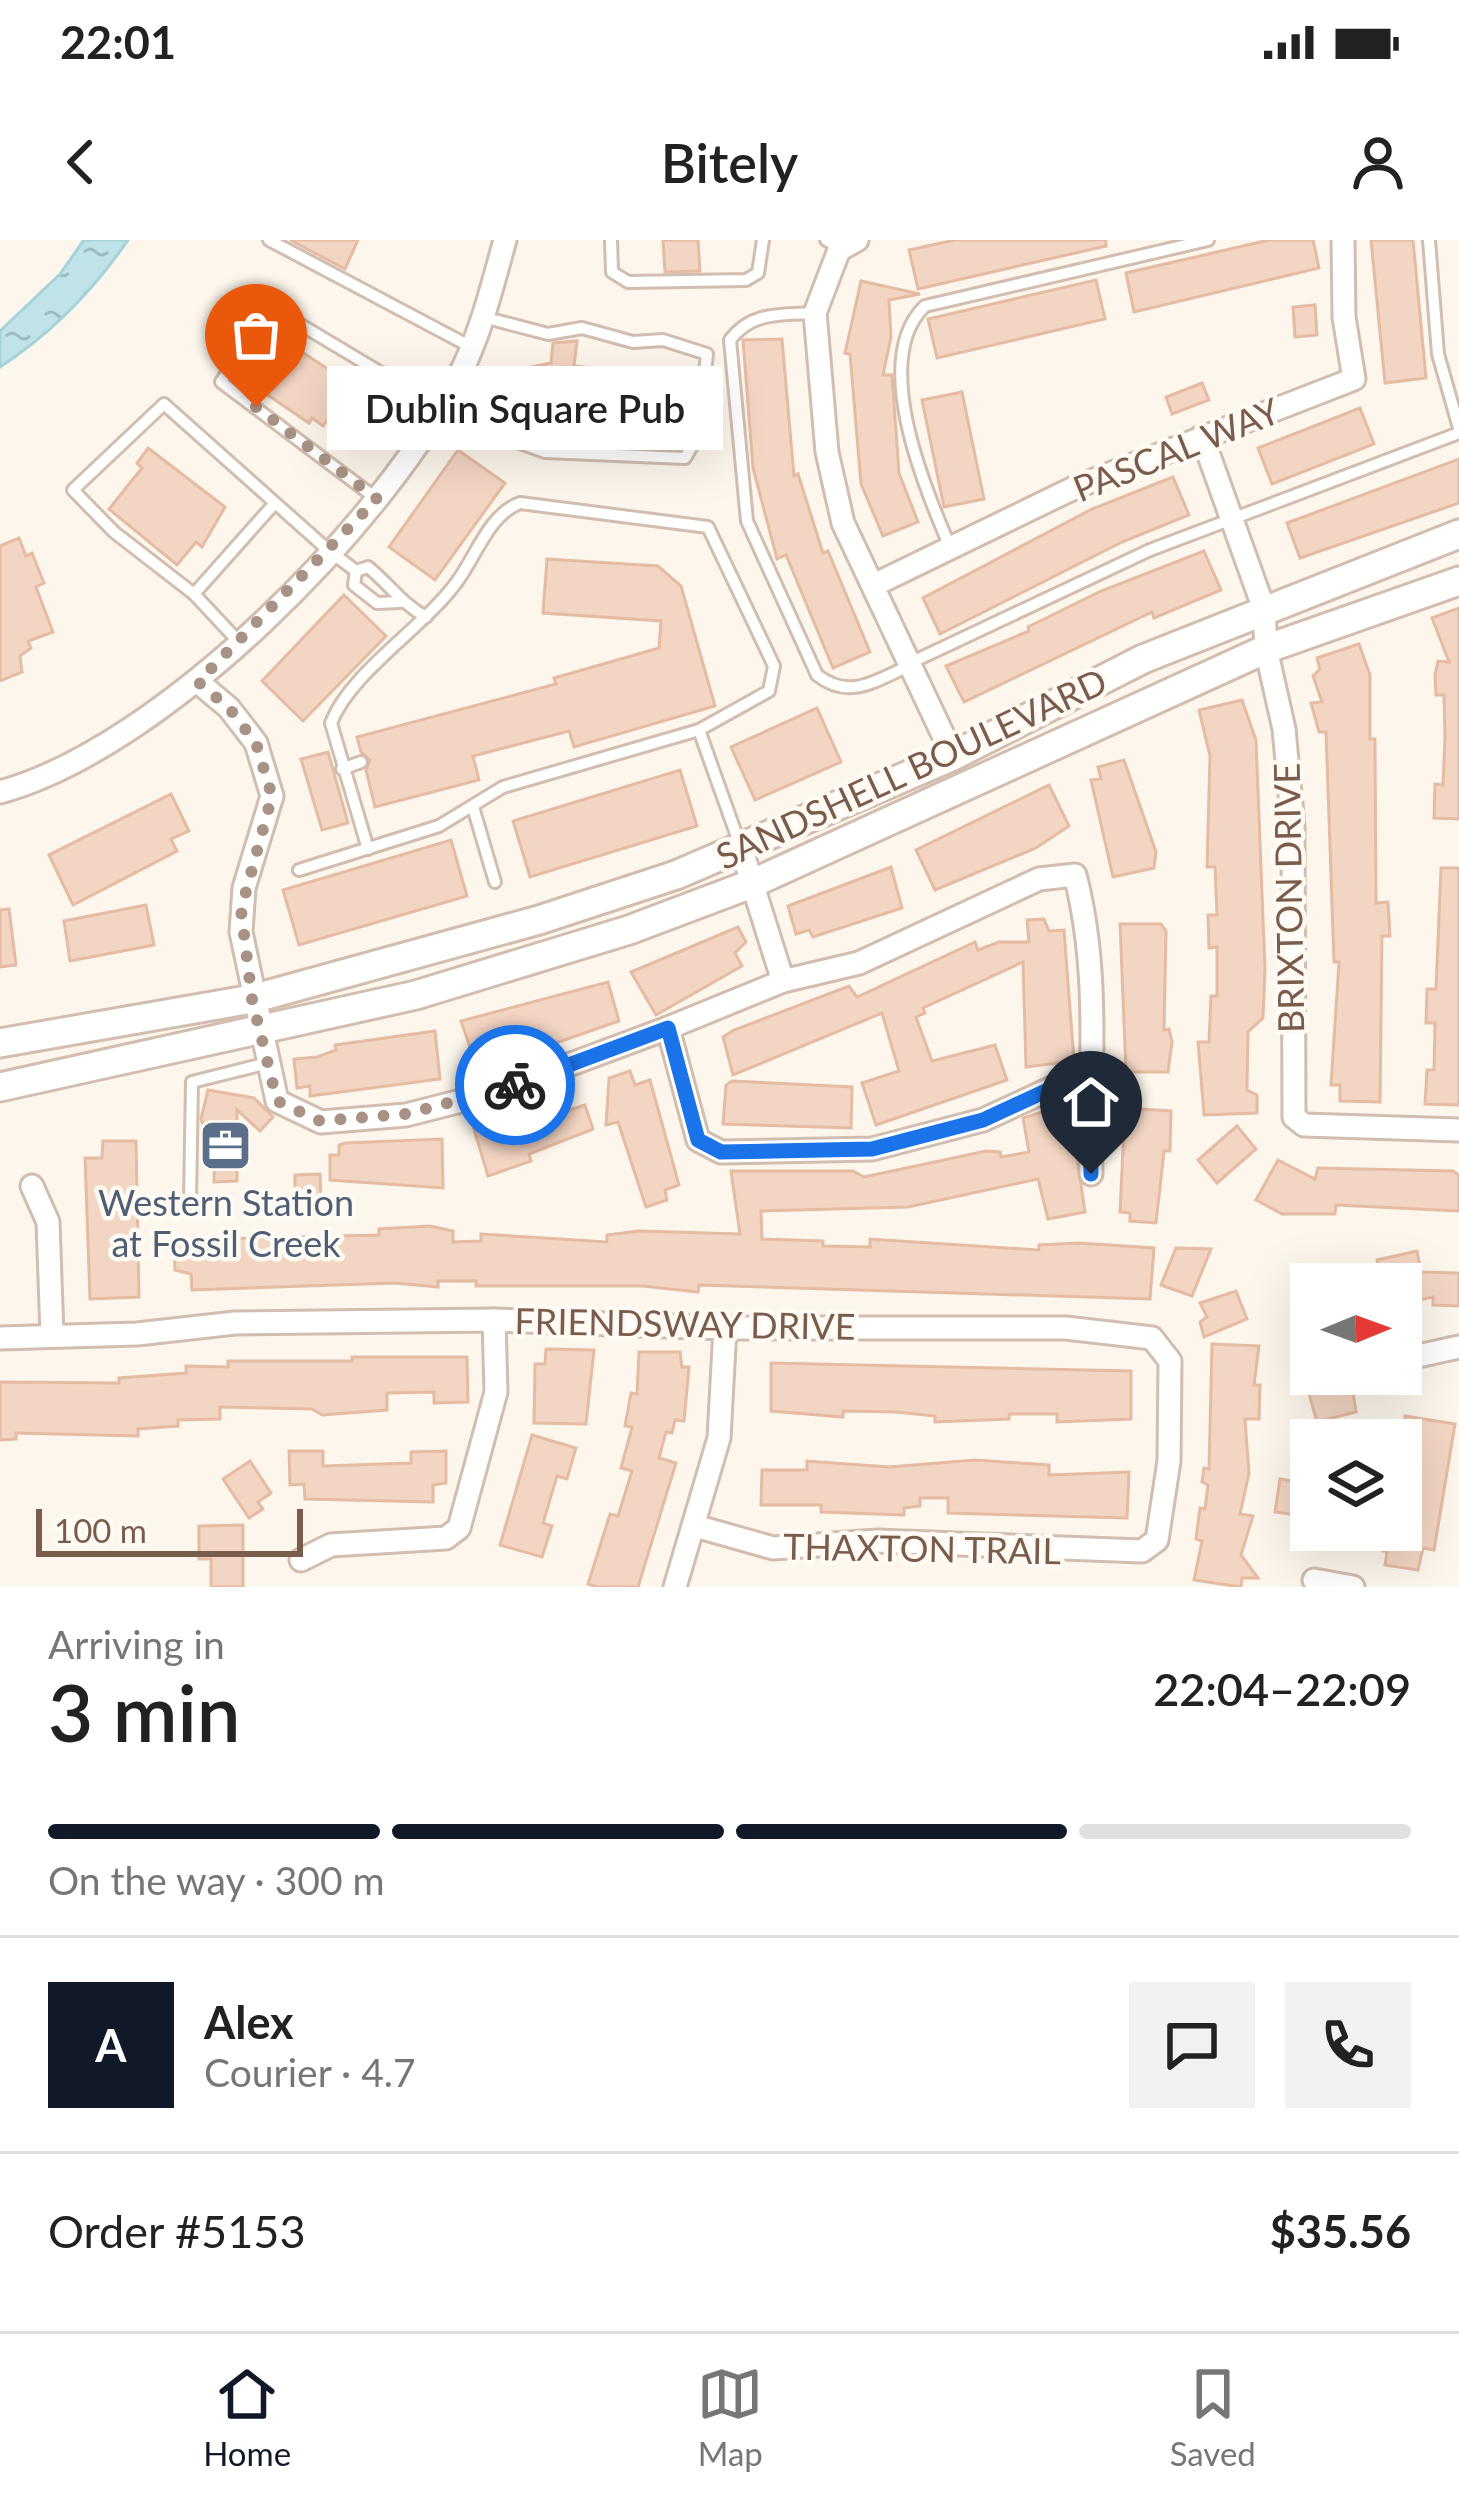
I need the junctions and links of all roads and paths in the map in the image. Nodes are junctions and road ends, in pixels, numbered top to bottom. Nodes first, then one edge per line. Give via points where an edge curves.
1 (269, 240) edge
2 (505, 240) edge
3 (611, 240) edge
4 (763, 240) edge
5 (1208, 240) edge
6 (1342, 240) edge
7 (1429, 240) edge
8 (842, 243) edge
9 (815, 314) junction
10 (482, 317) junction
11 (471, 346) junction
12 (440, 408) junction
13 (1459, 431) edge
14 (1202, 436) junction
15 (377, 499) junction
16 (275, 503) junction
17 (1231, 518) junction
18 (1459, 534) edge
19 (950, 547) junction
20 (328, 550) junction
21 (356, 572) junction
22 (1459, 581) edge
23 (874, 585) junction
24 (194, 594) junction
25 (400, 602) junction
26 (1264, 609) junction
27 (426, 616) junction
28 (238, 641) junction
29 (1265, 649) junction
30 (910, 664) junction
31 (198, 682) junction
32 (699, 730) junction
33 (953, 756) junction
34 (362, 762) dead end
35 (342, 769) junction
36 (0, 792) edge
37 (473, 807) junction
38 (368, 849) junction
39 (742, 850) junction
40 (299, 870) dead end
41 (495, 882) dead end
42 (752, 884) junction
43 (783, 981) junction
44 (252, 999) junction
45 (259, 1028) junction
46 (668, 1028) junction
47 (0, 1043) edge
48 (268, 1064) junction
49 (1089, 1071) junction
50 (0, 1087) edge
51 (1459, 1130) edge
52 (1091, 1174) dead end
53 (32, 1186) dead end
54 (190, 1201) dead end
55 (494, 1320) junction
56 (725, 1328) junction
57 (52, 1335) junction
58 (0, 1338) edge
59 (1459, 1347) edge
60 (1422, 1355) edge
61 (695, 1526) junction
62 (1150, 1545) joint
63 (301, 1560) dead end
64 (1314, 1580) dead end
65 (674, 1587) edge
66 (1353, 1587) edge

1 - 11 lane
2 - 10 street
3 - 4 lane via 612,272 628,282 746,280 758,273
5 - 19 lane via 925,306 910,320 901,345 909,424 918,474
6 - 14 street, PASCAL WAY via 1354,380
7 - 13 lane via 1438,354
8 - 9 street
9 - 23 street via 831,470 843,523
9 - 30 lane via 760,316 730,340 746,520 817,675 849,691
10 - 11 street
10 - 12 lane via 548,334 582,328 633,342 663,340 707,354 698,436 685,458 545,452
11 - 12 street
12 - 15 street
12 - 15 lane via 271,308 221,382
13 - 17 lane
14 - 17 street, BRIXTON DRIVE
14 - 19 street, PASCAL WAY
15 - 20 street
16 - 20 lane
16 - 24 lane
16 - 24 lane via 164,404 73,490
17 - 26 street, BRIXTON DRIVE
17 - 30 lane
18 - 26 street, SANDSHELL BOULEVARD
19 - 23 street, PASCAL WAY
20 - 21 lane
20 - 28 street
21 - 25 lane via 368,567
21 - 25 lane via 354,585 377,603
22 - 29 street, SANDSHELL BOULEVARD
23 - 30 street
24 - 28 lane
25 - 27 lane
26 - 29 street, BRIXTON DRIVE
26 - 33 street, SANDSHELL BOULEVARD via 1121,669
27 - 32 lane via 497,518 520,503 708,526 775,681
27 - 35 lane via 336,711 332,737
28 - 31 street
29 - 42 street, SANDSHELL BOULEVARD
29 - 51 street, BRIXTON DRIVE via 1284,729 1293,825 1294,1117 1304,1125
30 - 33 street
31 - 36 street via 58,769
31 - 44 street via 256,743 272,796 241,910
32 - 37 lane via 502,787
32 - 39 lane
33 - 39 street, SANDSHELL BOULEVARD
34 - 35 lane
35 - 38 lane
37 - 38 lane
37 - 41 lane
38 - 40 lane
39 - 42 street
39 - 44 street, SANDSHELL BOULEVARD via 539,920
42 - 43 street
42 - 45 street, SANDSHELL BOULEVARD via 532,963
43 - 46 street
43 - 49 street via 859,963 1039,879 1075,875 1096,1021
44 - 45 street
44 - 47 street, SANDSHELL BOULEVARD
45 - 48 street
45 - 50 street, SANDSHELL BOULEVARD
46 - 48 street via 496,1092 406,1114 320,1121 277,1101
46 - 49 street via 698,1140 721,1152 872,1149 983,1120
48 - 54 lane via 191,1082
49 - 52 street
53 - 57 street via 48,1222
55 - 56 street, FRIENDSWAY DRIVE
55 - 57 street, FRIENDSWAY DRIVE
55 - 63 street via 496,1392 459,1528 446,1538 331,1545
56 - 61 street via 719,1438
56 - 62 street, FRIENDSWAY DRIVE via 1044,1328 1152,1338 1170,1361 1168,1461
57 - 58 street, FRIENDSWAY DRIVE
59 - 60 street
61 - 62 street, THAXTON TRAIL via 773,1548 878,1541 1121,1551
61 - 65 street
64 - 66 street

